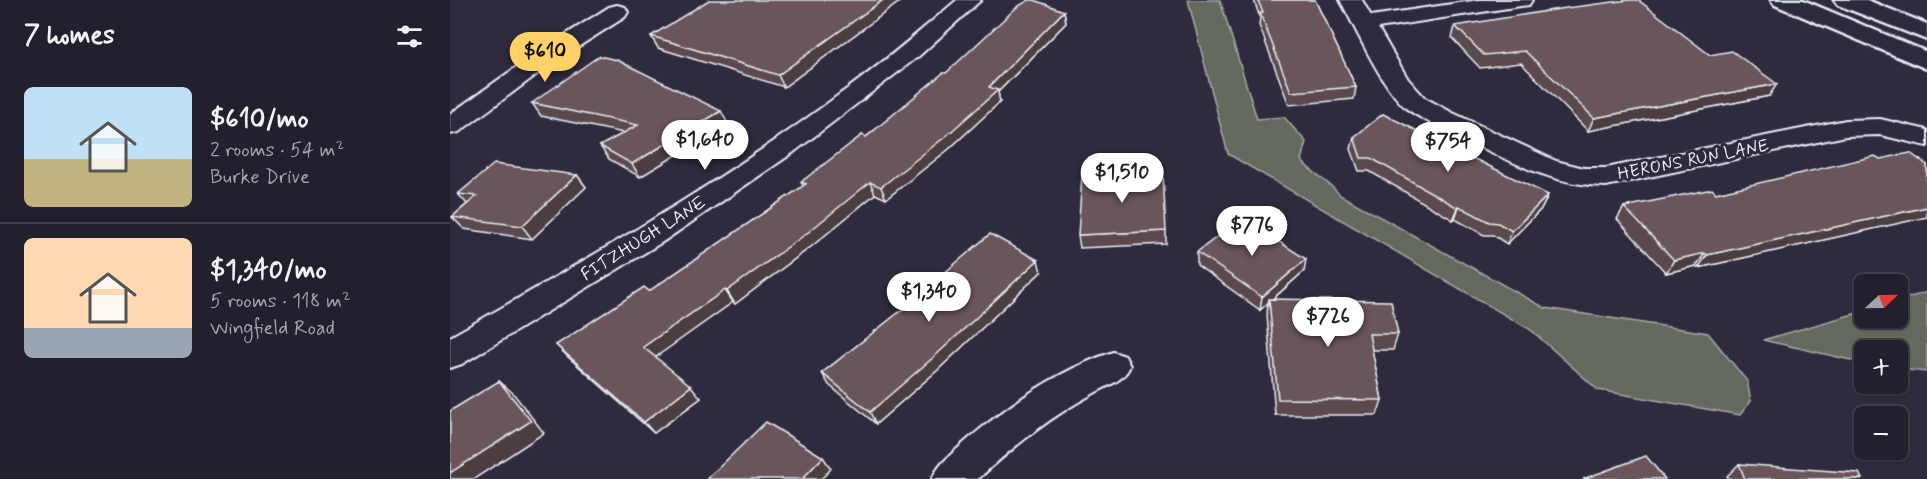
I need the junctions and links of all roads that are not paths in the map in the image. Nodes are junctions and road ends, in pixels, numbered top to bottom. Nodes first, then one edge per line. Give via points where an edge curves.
1 (970, 0) edge
2 (1351, 0) edge
3 (1521, 0) edge
4 (1783, 0) edge
5 (1846, 0) edge
6 (618, 12) dead end
7 (1364, 24) junction
8 (1927, 33) edge
9 (1927, 61) edge
10 (450, 126) edge
11 (1927, 138) edge
12 (450, 354) edge
13 (1113, 366) dead end
14 (951, 479) edge

1 - 12 street, FITZHUGH LANE via 869,84 767,158 605,263
2 - 7 street, HERONS RUN LANE
3 - 7 street
4 - 9 street
5 - 8 street
6 - 10 street via 543,58
7 - 11 street, HERONS RUN LANE via 1398,83 1416,103 1548,168 1574,174 1606,177 1632,173 1846,128 1880,127
13 - 14 street via 1054,397 1008,428

